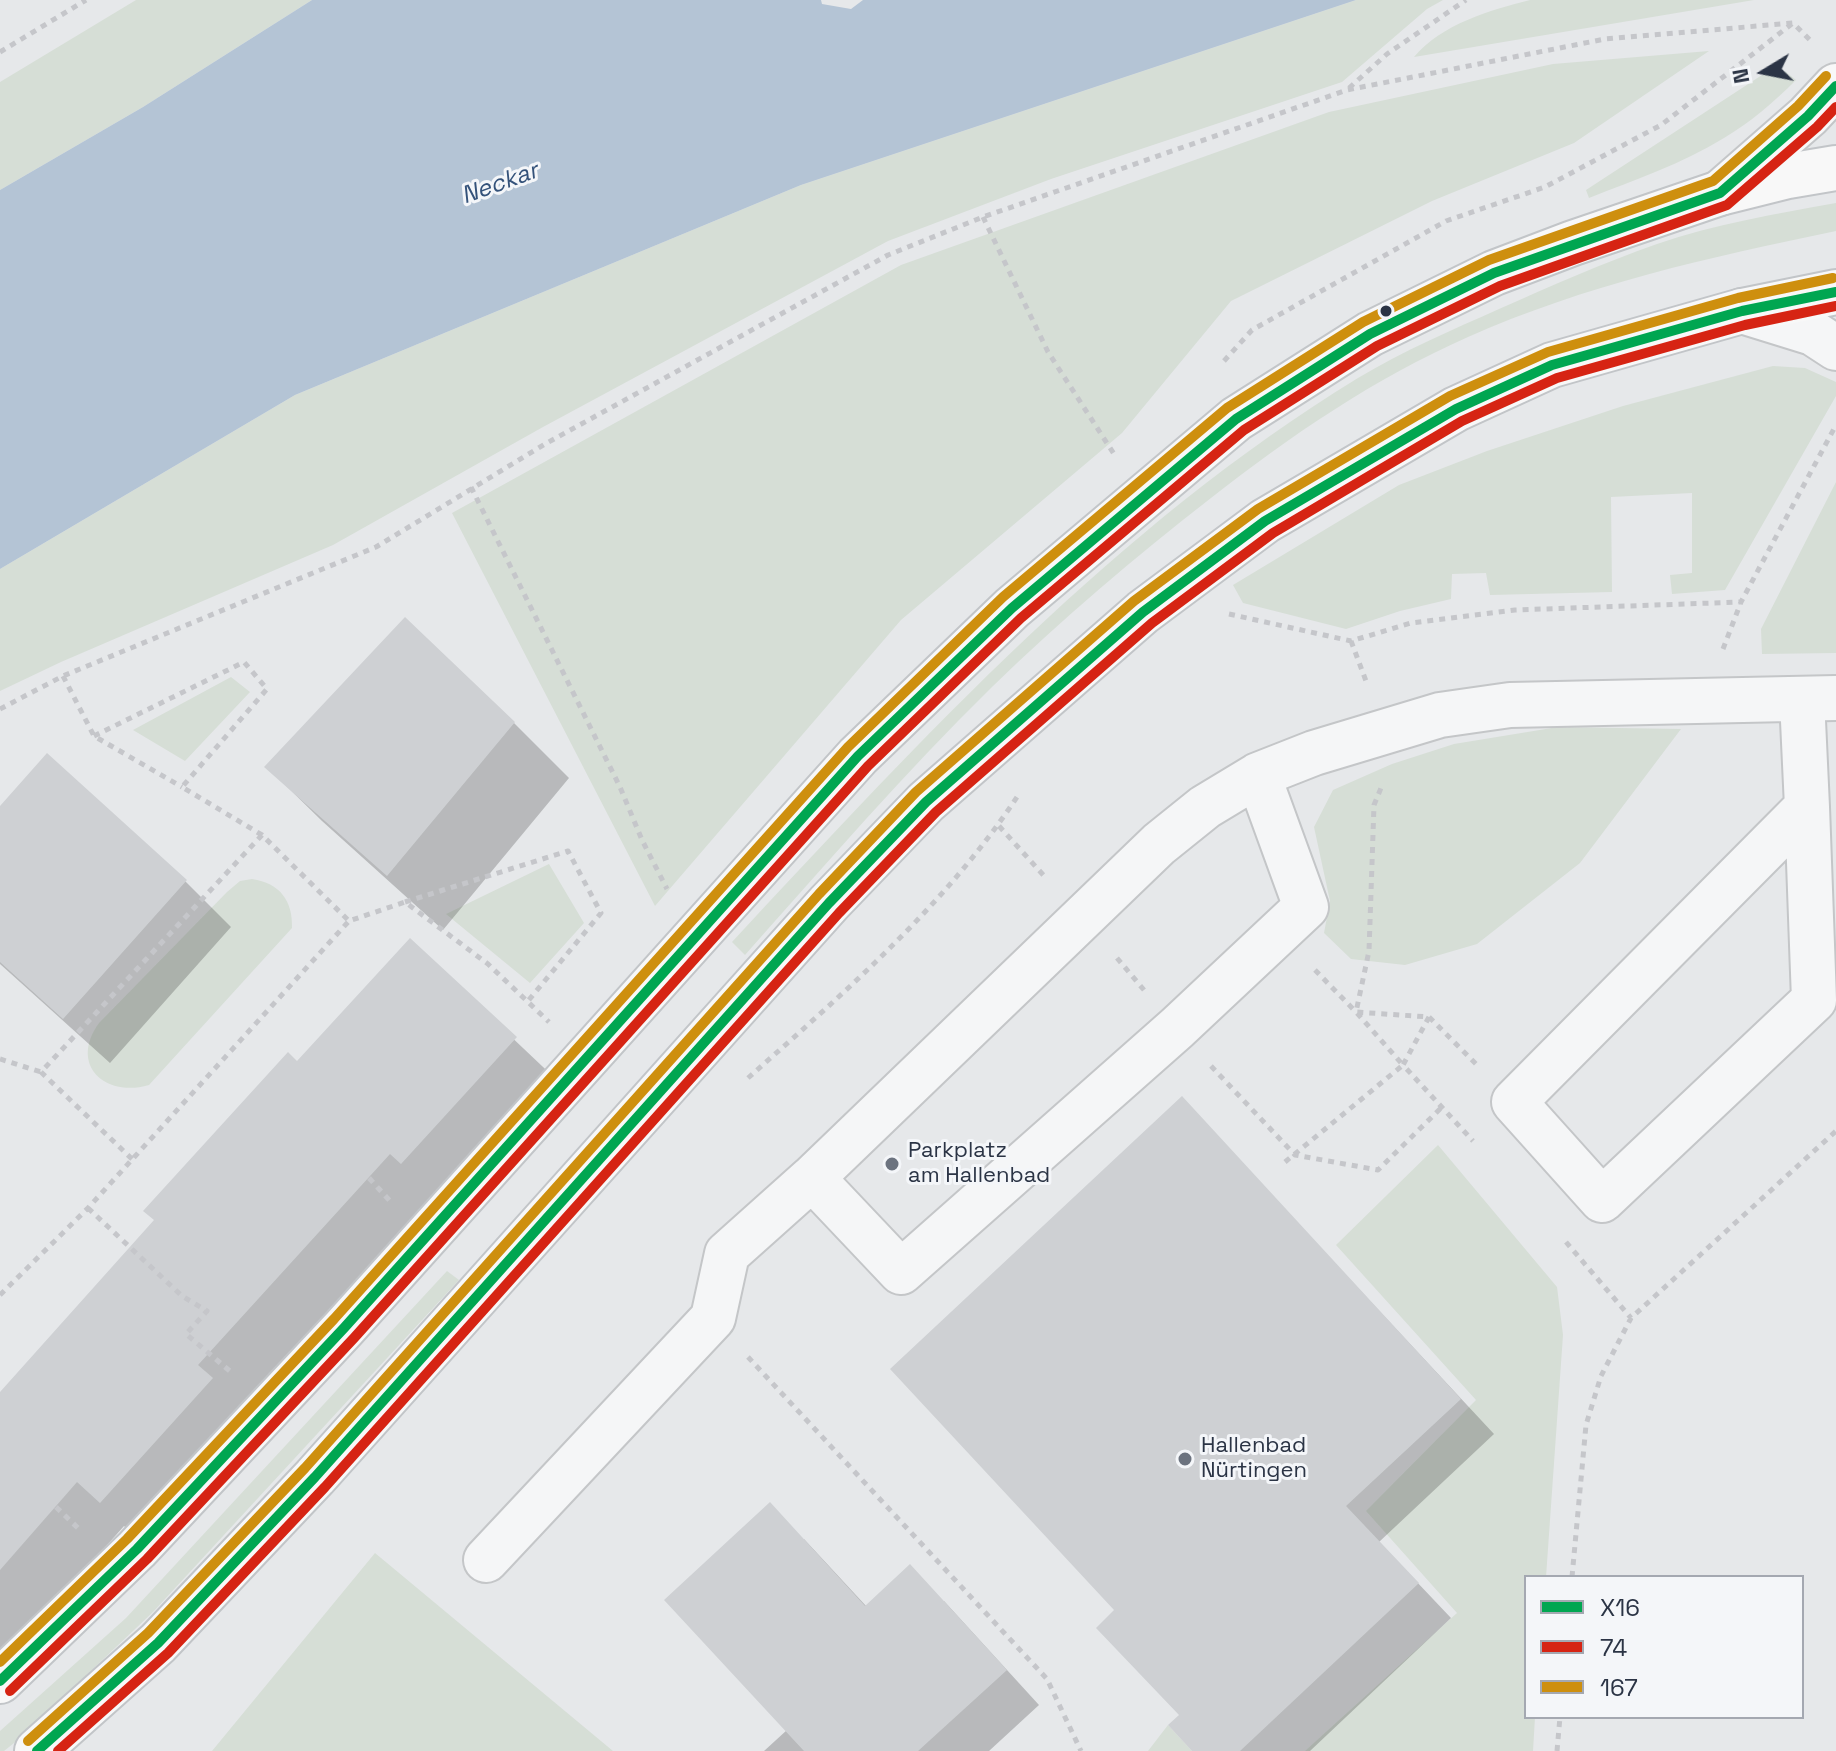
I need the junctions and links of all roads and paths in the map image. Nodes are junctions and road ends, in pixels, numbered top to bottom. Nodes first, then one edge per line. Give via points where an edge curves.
1 (86, 0) edge
2 (1466, 0) edge
3 (1793, 23) dead end
4 (0, 52) edge
5 (1836, 86) edge
6 (1347, 90) junction
7 (1836, 168) edge
8 (1720, 193) junction
9 (983, 217) junction
10 (1836, 292) edge
11 (1742, 311) junction
12 (1836, 348) edge
13 (1836, 425) edge
14 (1121, 464) dead end
15 (471, 487) junction
16 (1741, 602) junction
17 (1216, 623) dead end
18 (1351, 641) junction
19 (63, 676) junction
20 (1819, 699) edge
21 (1702, 702) junction
22 (0, 709) edge
23 (1385, 730) junction
24 (94, 736) junction
25 (1258, 775) junction
26 (182, 787) junction
27 (1022, 790) dead end
28 (1807, 807) junction
29 (999, 826) dead end
30 (262, 835) junction
31 (669, 893) dead end
32 (405, 902) junction
33 (349, 921) junction
34 (1279, 931) junction
35 (528, 1001) junction
36 (1356, 1012) junction
37 (560, 1033) dead end
38 (0, 1059) edge
39 (1209, 1064) dead end
40 (41, 1072) junction
41 (1514, 1102) junction
42 (1442, 1107) dead end
43 (1836, 1131) edge
44 (1295, 1155) junction
45 (132, 1159) junction
46 (1285, 1162) dead end
47 (369, 1178) dead end
48 (812, 1178) junction
49 (88, 1208) junction
50 (399, 1211) dead end
51 (0, 1295) edge
52 (713, 1318) junction
53 (242, 1382) dead end
54 (56, 1507) dead end
55 (83, 1533) dead end
56 (486, 1560) dead end
57 (1572, 1575) edge
58 (0, 1681) edge
59 (1560, 1719) edge
60 (37, 1751) edge
61 (1081, 1751) edge
62 (1557, 1751) edge

1 - 4 path
2 - 6 path via 1387,54
3 - 6 path via 1605,39
5 - 8 main road
6 - 9 path
7 - 8 main road
8 - 58 main road via 1494,273 1370,334 1236,419 1012,608 858,756 344,1328 137,1549
9 - 14 path via 1048,352
9 - 15 path via 888,255
10 - 11 main road
11 - 12 street via 1813,333
11 - 60 main road via 1552,365 1456,409 1265,521 1143,612 926,802 829,903 315,1477 158,1643
13 - 16 path
15 - 19 path via 376,547
15 - 31 path
16 - 18 path via 1515,610 1411,623
16 - 21 path
17 - 18 path via 1229,614
18 - 23 path
19 - 22 path
19 - 24 path
20 - 21 street
20 - 28 street
21 - 23 street via 1510,705
23 - 25 street
23 - 36 path via 1392,764 1374,805 1369,951
24 - 26 path
24 - 26 path via 244,662 267,689
25 - 34 street via 1306,907
25 - 48 street via 1205,807 1159,844
26 - 30 path
27 - 29 path
28 - 41 street
28 - 41 street via 1814,1000 1602,1200
30 - 33 path
30 - 40 path
32 - 33 path
32 - 35 path
32 - 35 path via 568,851 601,913
33 - 45 path
34 - 36 path
34 - 48 street via 901,1272
35 - 37 path
36 - 41 path via 1429,1017
36 - 44 path via 1403,1065
38 - 40 path
39 - 44 path
40 - 45 path
42 - 44 path via 1378,1170
43 - 57 path via 1631,1318 1601,1376 1586,1425
44 - 46 path
45 - 49 path
47 - 50 path
48 - 52 street via 727,1254
49 - 51 path
49 - 53 path via 182,1296 207,1311 186,1334
52 - 56 street
52 - 61 path via 1047,1679
54 - 55 path
59 - 62 path

